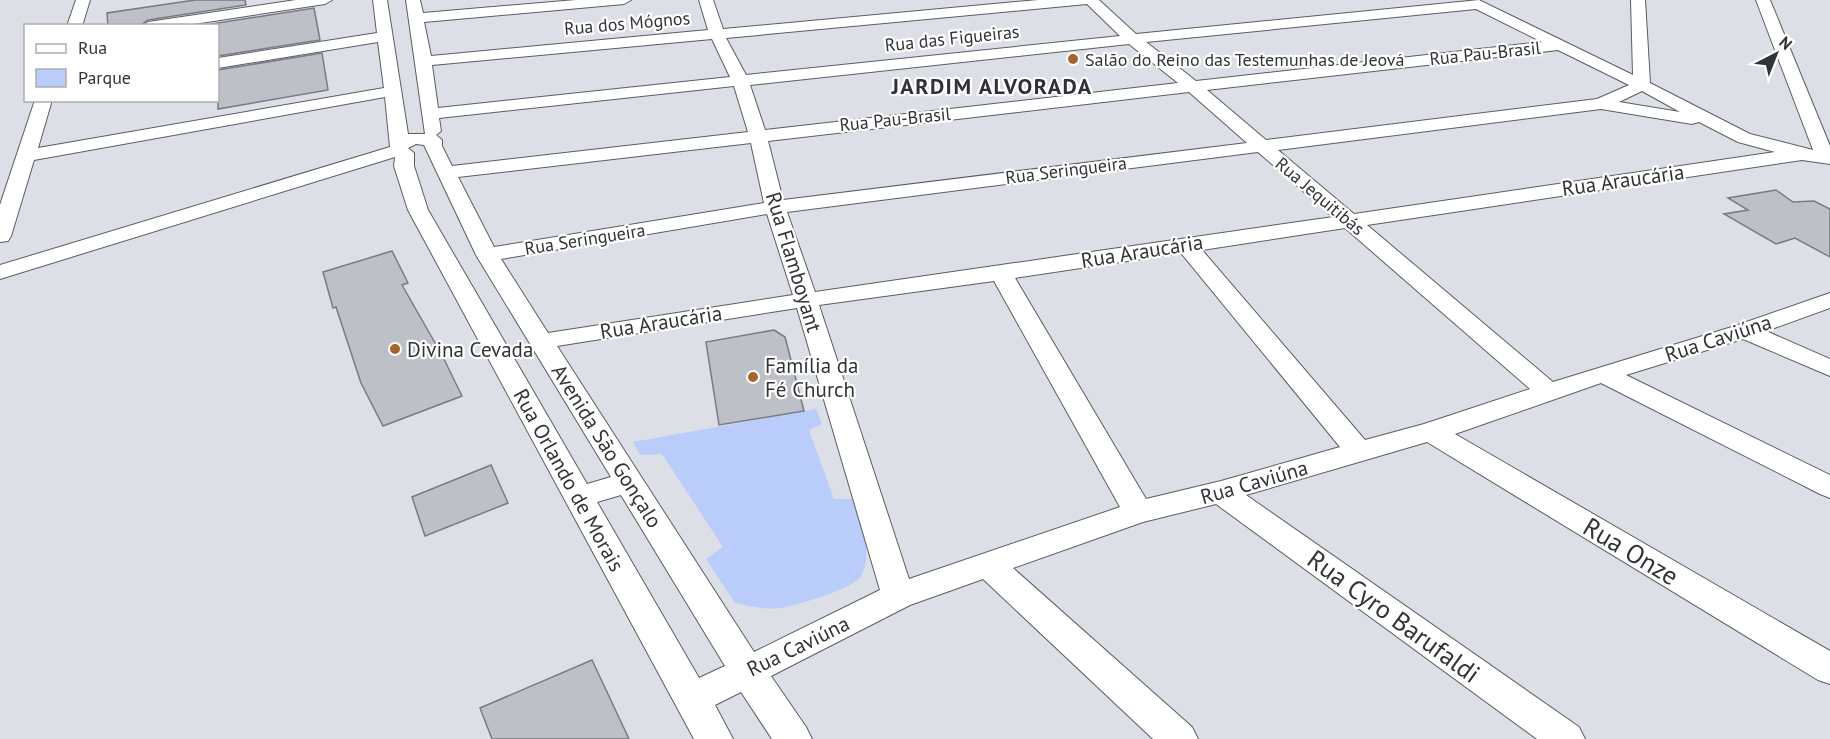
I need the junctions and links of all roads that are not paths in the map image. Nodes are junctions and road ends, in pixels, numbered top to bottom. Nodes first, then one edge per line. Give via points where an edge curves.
1 (84, 0) edge
2 (325, 0) edge
3 (380, 0) edge
4 (413, 0) edge
5 (624, 0) edge
6 (706, 0) edge
7 (1084, 0) edge
8 (1091, 0) edge
9 (1638, 0) edge
10 (1763, 0) edge
11 (1473, 2) edge
12 (417, 18) junction
13 (75, 24) edge
14 (162, 24) edge
15 (717, 34) junction
16 (385, 36) junction
17 (1132, 39) junction
18 (1558, 45) junction
19 (424, 61) junction
20 (219, 63) edge
21 (740, 80) junction
22 (1642, 85) junction
23 (1192, 86) junction
24 (393, 91) junction
25 (43, 102) edge
26 (1601, 104) junction
27 (430, 114) junction
28 (1715, 123) junction
29 (758, 135) junction
30 (433, 143) junction
31 (1759, 143) junction
32 (1260, 146) junction
33 (401, 149) junction
34 (1802, 154) junction
35 (25, 156) junction
36 (1828, 157) edge
37 (1742, 162) junction
38 (447, 172) junction
39 (775, 207) junction
40 (1349, 220) junction
41 (0, 236) edge
42 (1186, 245) junction
43 (487, 255) junction
44 (0, 272) edge
45 (1001, 273) junction
46 (806, 300) junction
47 (1830, 300) edge
48 (1744, 331) junction
49 (543, 341) junction
50 (1830, 368) edge
51 (1603, 374) junction
52 (1549, 392) junction
53 (1431, 432) junction
54 (1359, 451) junction
55 (629, 482) junction
56 (1830, 487) edge
57 (1221, 492) junction
58 (579, 497) junction
59 (1138, 512) junction
60 (988, 564) junction
61 (898, 596) junction
62 (1830, 669) edge
63 (747, 671) junction
64 (692, 699) junction
65 (714, 739) edge
66 (793, 739) edge
67 (1179, 739) edge
68 (1566, 739) edge

1 - 13 street
2 - 14 street
3 - 16 street
4 - 12 street, Avenida São Gonçalo
5 - 12 street
6 - 15 street, Rua Flamboyant
7 - 15 street, Rua dos Mógnos
8 - 17 street, Rua Jequitibás
9 - 22 street
10 - 36 street
11 - 17 street, Rua das Figueiras
11 - 18 street via 1512,14
12 - 19 street, Avenida São Gonçalo
15 - 19 street, Rua dos Mógnos
15 - 21 street, Rua Flamboyant
16 - 20 street
16 - 24 street
17 - 21 street, Rua das Figueiras
17 - 23 street, Rua Jequitibás
18 - 22 street
18 - 23 street, Rua Pau-Brasil
19 - 27 street, Avenida São Gonçalo
21 - 27 street, Rua das Figueiras
21 - 29 street, Rua Flamboyant
22 - 26 street, Rua Seringueira
22 - 28 street
23 - 29 street, Rua Pau-Brasil
23 - 32 street, Rua Jequitibás
24 - 33 street
24 - 35 street
25 - 35 street
26 - 28 street
26 - 32 street, Rua Seringueira
27 - 30 street, Avenida São Gonçalo
28 - 31 street
29 - 38 street, Rua Pau-Brasil
29 - 39 street, Rua Flamboyant
30 - 33 street via 424,151
30 - 38 street, Avenida São Gonçalo
31 - 34 street
31 - 37 street
32 - 39 street, Rua Seringueira
32 - 40 street, Rua Jequitibás
33 - 44 street
33 - 58 street, Rua Orlando de Morais via 418,210
34 - 36 street
34 - 37 street, Rua Araucária
35 - 41 street
37 - 40 street, Rua Araucária
38 - 43 street, Avenida São Gonçalo
39 - 43 street, Rua Seringueira
39 - 46 street, Rua Flamboyant
40 - 42 street, Rua Araucária
40 - 52 street, Rua Jequitibás
42 - 45 street, Rua Araucária
42 - 54 street
43 - 49 street, Avenida São Gonçalo
45 - 46 street, Rua Araucária
45 - 59 street
46 - 49 street, Rua Araucária
46 - 61 street, Rua Flamboyant
47 - 48 street, Rua Caviúna
48 - 50 street
48 - 51 street, Rua Caviúna
49 - 55 street, Avenida São Gonçalo
51 - 52 street, Rua Caviúna
51 - 56 street
52 - 53 street, Rua Caviúna
53 - 54 street, Rua Caviúna
53 - 62 street, Rua Onze
54 - 57 street, Rua Caviúna
55 - 58 street
55 - 63 street, Avenida São Gonçalo
57 - 59 street, Rua Caviúna
57 - 68 street, Rua Cyro Barufaldi
58 - 64 street, Rua Orlando de Morais
59 - 60 street, Rua Caviúna
60 - 61 street, Rua Caviúna
60 - 67 street
61 - 63 street, Rua Caviúna
63 - 64 street, Rua Caviúna
63 - 66 street, Avenida São Gonçalo
64 - 65 street, Rua Orlando de Morais

